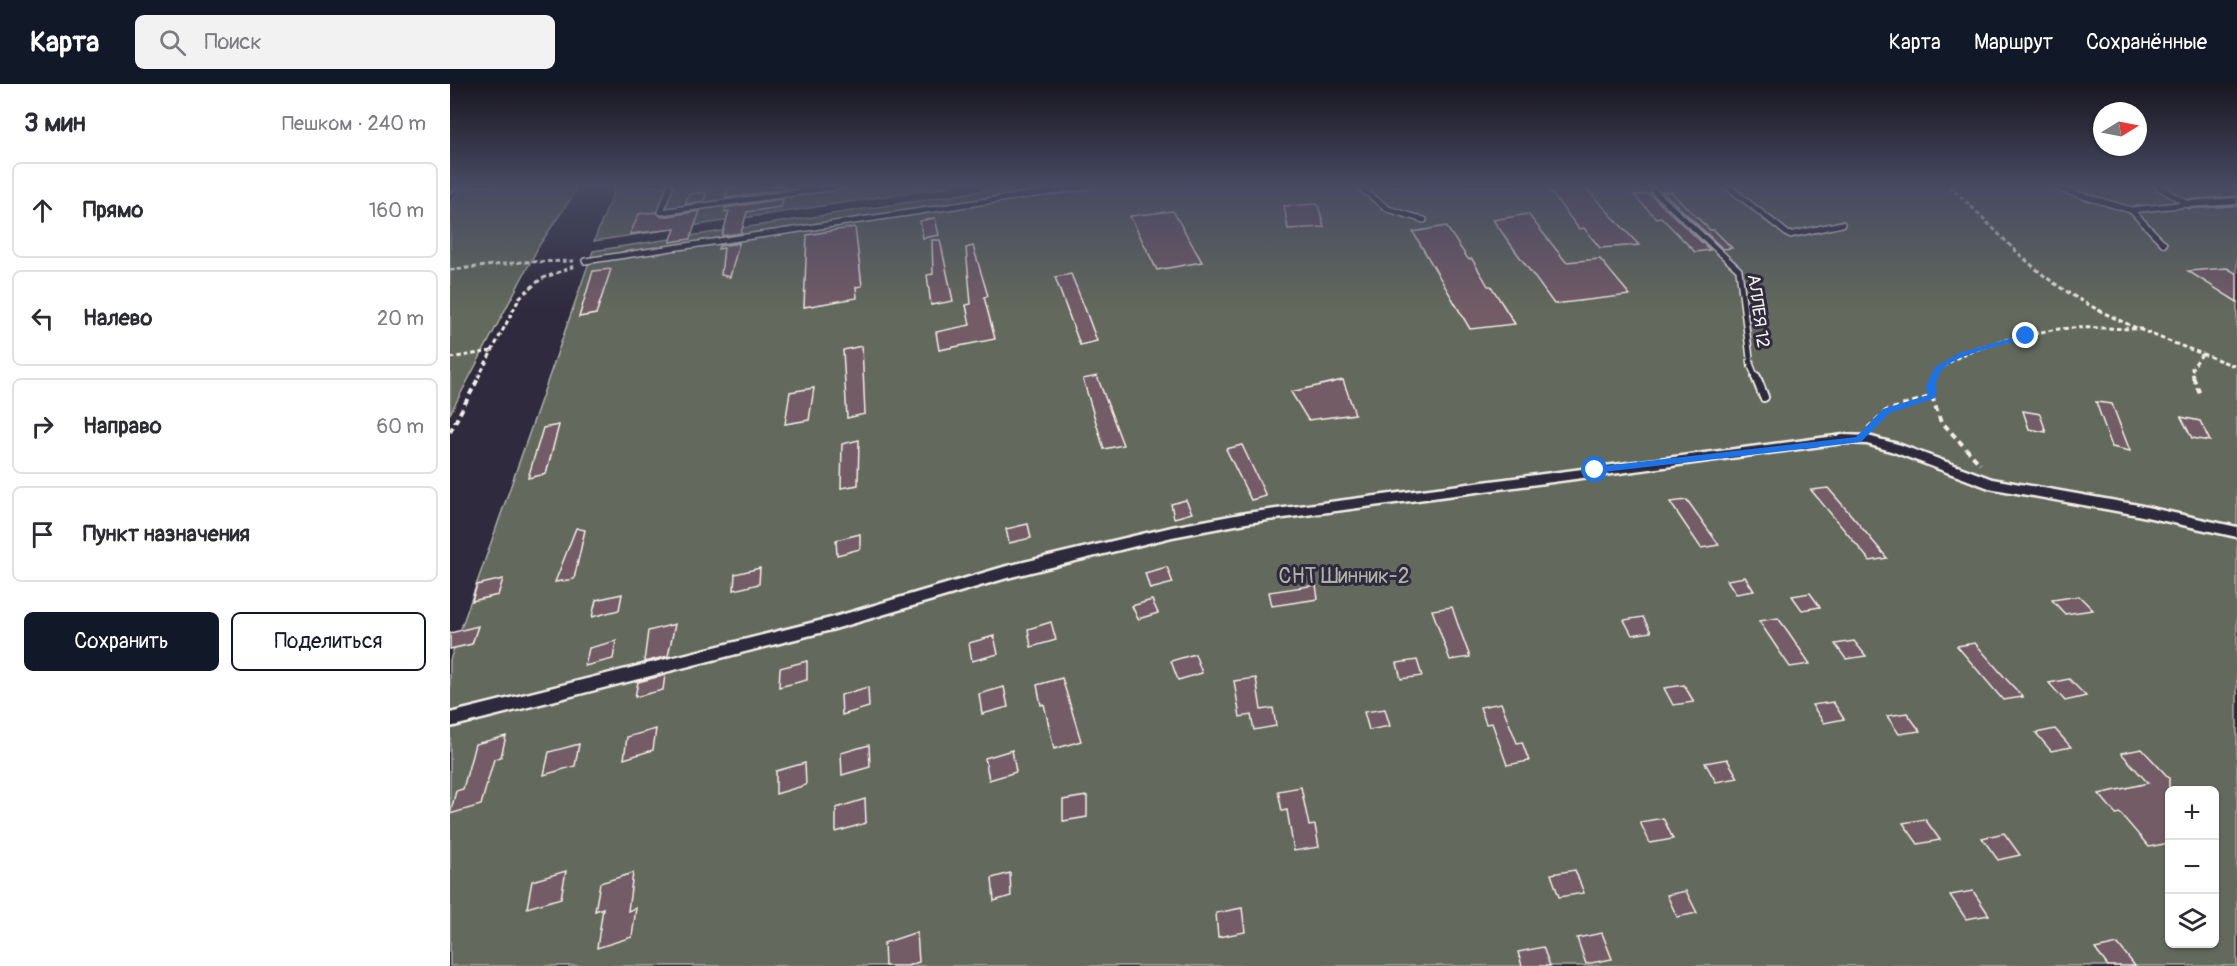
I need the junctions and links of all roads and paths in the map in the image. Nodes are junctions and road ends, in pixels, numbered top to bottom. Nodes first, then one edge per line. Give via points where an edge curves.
1 (812, 227) edge
2 (1693, 227) edge
3 (1779, 227) edge
4 (1827, 227) edge
5 (1994, 227) edge
6 (2148, 227) edge
7 (2164, 244) dead end
8 (585, 261) junction
9 (450, 270) edge
10 (2142, 329) junction
11 (492, 351) junction
12 (2203, 353) junction
13 (450, 358) edge
14 (2237, 367) edge
15 (2200, 393) dead end
16 (1764, 396) dead end
17 (1932, 396) junction
18 (450, 432) edge
19 (1858, 440) junction
20 (2006, 487) junction
21 (2237, 532) edge
22 (450, 720) edge

1 - 8 lane
2 - 16 lane, АЛЛЕЯ 12 via 1739,270 1751,366
3 - 4 lane via 1789,235
5 - 10 path via 2052,282 2102,314
6 - 7 lane
8 - 9 path via 522,262
8 - 11 path via 541,279 520,297
10 - 12 path
10 - 17 path via 2059,329 1962,355 1938,368 1929,387
11 - 13 path
11 - 18 path
12 - 14 path
12 - 15 path via 2192,364 2191,376
17 - 19 path via 1886,411
17 - 20 path via 1940,420
19 - 20 street via 1896,448
19 - 22 street via 1595,470 1246,518 1172,532 1007,572 820,627
20 - 21 street

